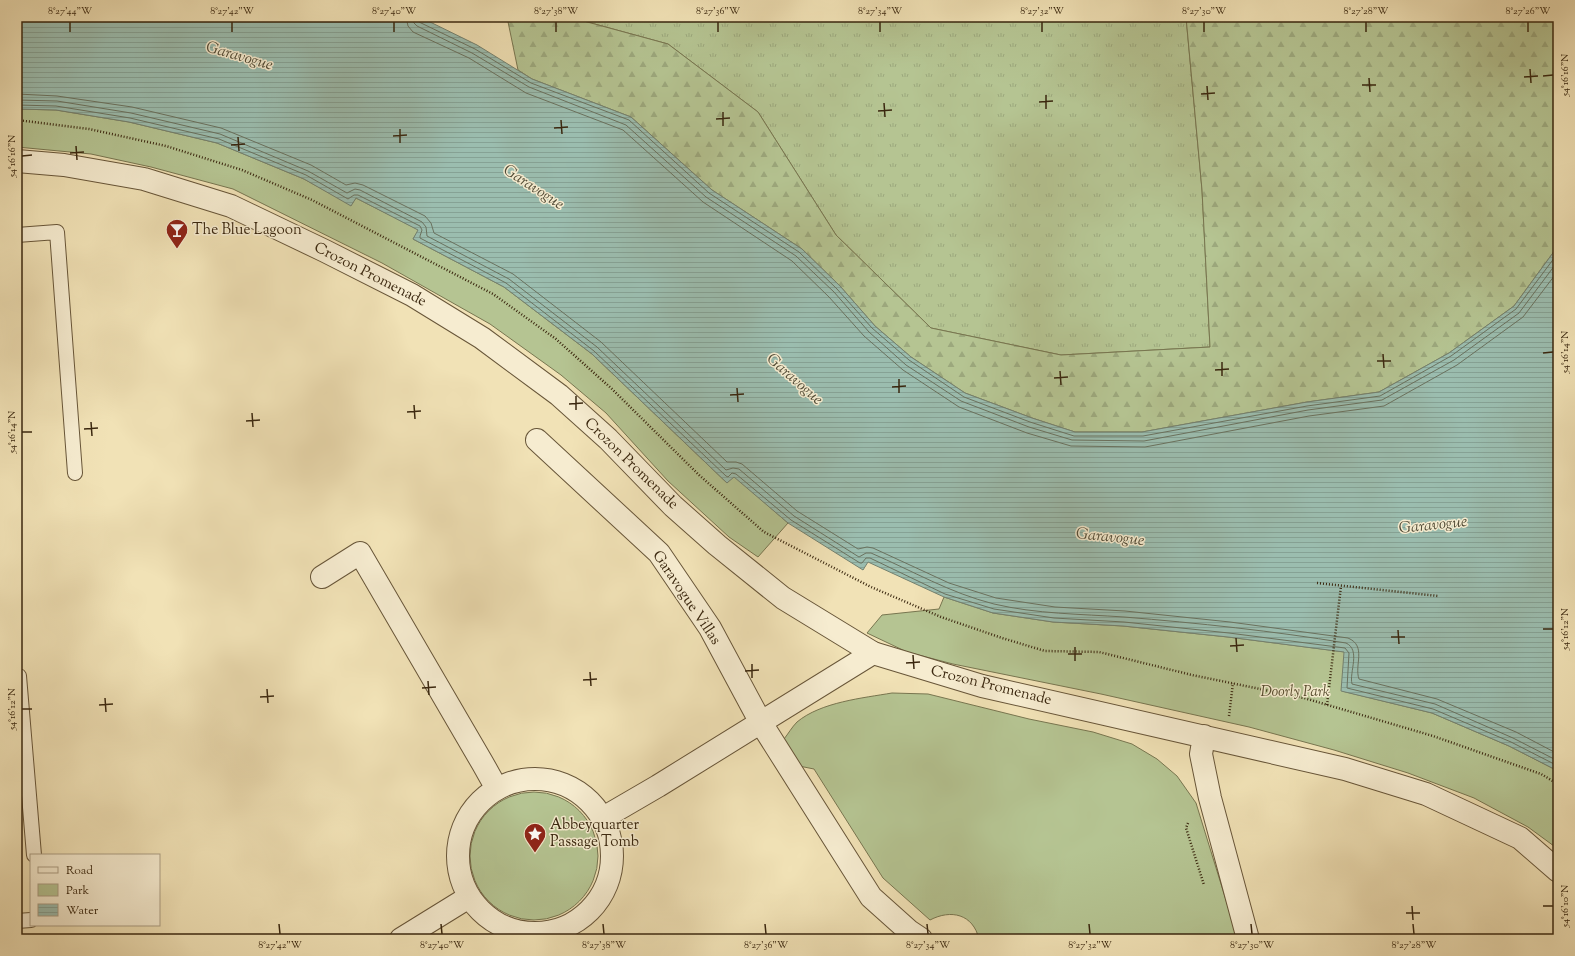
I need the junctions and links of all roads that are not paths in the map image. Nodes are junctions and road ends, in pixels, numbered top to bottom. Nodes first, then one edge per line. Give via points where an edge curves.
1 (17, 161) edge
2 (17, 235) edge
3 (537, 440) dead end
4 (75, 473) dead end
5 (322, 577) dead end
6 (873, 654) junction
7 (17, 676) edge
8 (761, 723) junction
9 (1204, 736) junction
10 (497, 789) junction
11 (603, 818) junction
12 (34, 854) edge
13 (1558, 871) edge
14 (469, 897) junction
15 (30, 920) edge
16 (17, 921) edge
17 (576, 931) edge
18 (401, 939) edge
19 (921, 939) edge
20 (1248, 939) edge

1 - 6 street, Crozon Promenade via 64,165 144,179 231,206 412,294 482,338 559,395 608,439 673,506 783,598
2 - 4 lane via 57,232
3 - 8 street, Garavogue Villas via 659,553 710,628
5 - 10 street via 360,553
6 - 8 street
6 - 9 street, Crozon Promenade via 982,686
7 - 12 lane
8 - 11 street
8 - 19 street, Garavogue Villas via 871,897
9 - 13 street via 1345,769 1426,794 1520,838
9 - 20 street via 1201,754 1210,798
10 - 11 street via 530,778 559,782 583,795
10 - 14 street via 469,815 458,845 459,873
11 - 17 street via 612,850 609,879 598,901
14 - 17 street via 488,918 512,930 540,933
14 - 18 street
15 - 16 lane

